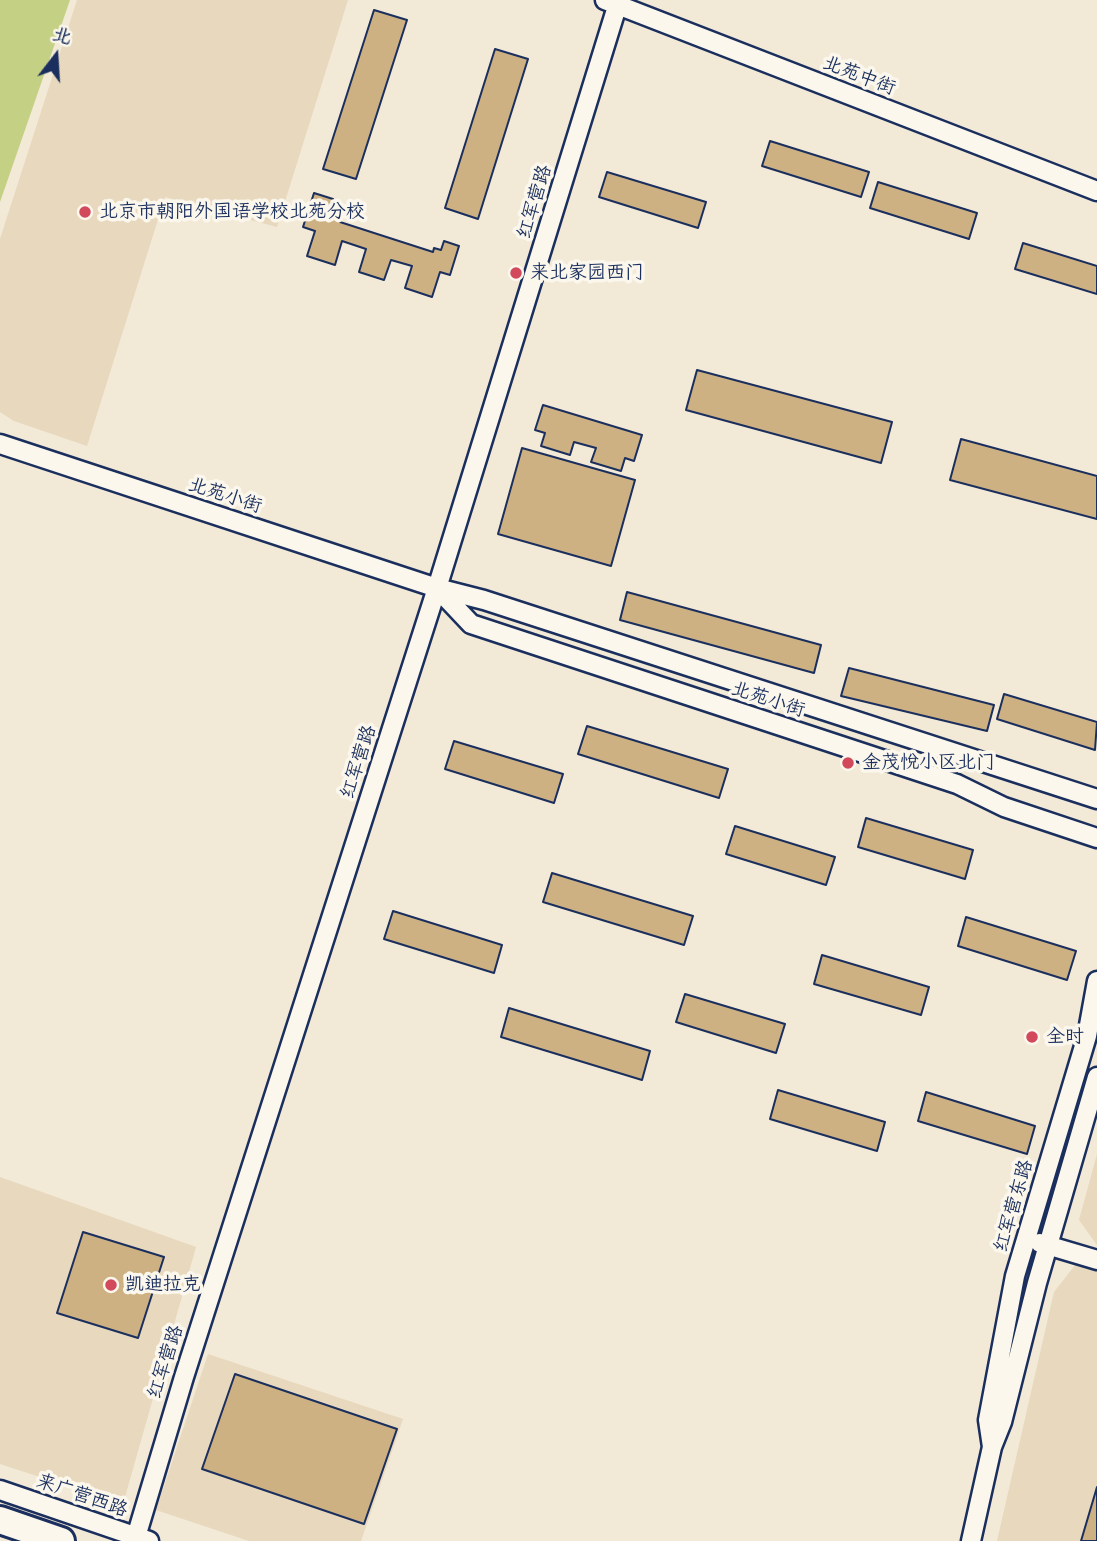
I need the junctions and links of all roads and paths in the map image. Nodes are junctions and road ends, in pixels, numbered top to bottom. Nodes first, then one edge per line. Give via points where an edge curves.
1 (614, 1) edge
2 (1097, 191) edge
3 (0, 444) edge
4 (437, 588) junction
5 (1097, 799) edge
6 (1097, 838) edge
7 (1097, 981) edge
8 (1097, 1077) edge
9 (1026, 1239) junction
10 (1049, 1245) junction
11 (1097, 1260) edge
12 (992, 1447) junction
13 (0, 1490) edge
14 (0, 1520) edge
15 (143, 1539) edge
16 (61, 1541) edge
17 (971, 1541) edge

1 - 2 street, 北苑中街
1 - 4 street, 红军营路
3 - 4 street, 北苑小街
4 - 5 street, 北苑小街
4 - 6 street, 北苑小街 via 471,624 957,785 1004,807
4 - 15 street, 红军营路 via 188,1363
7 - 9 street, 红军营东路 via 1087,1036
8 - 10 street, 红军营东路
9 - 10 street
9 - 12 street, 红军营东路 via 988,1420
10 - 11 street
10 - 12 street, 红军营东路
12 - 17 street, 红军营东路
13 - 15 street, 来广营西路
14 - 16 highway

